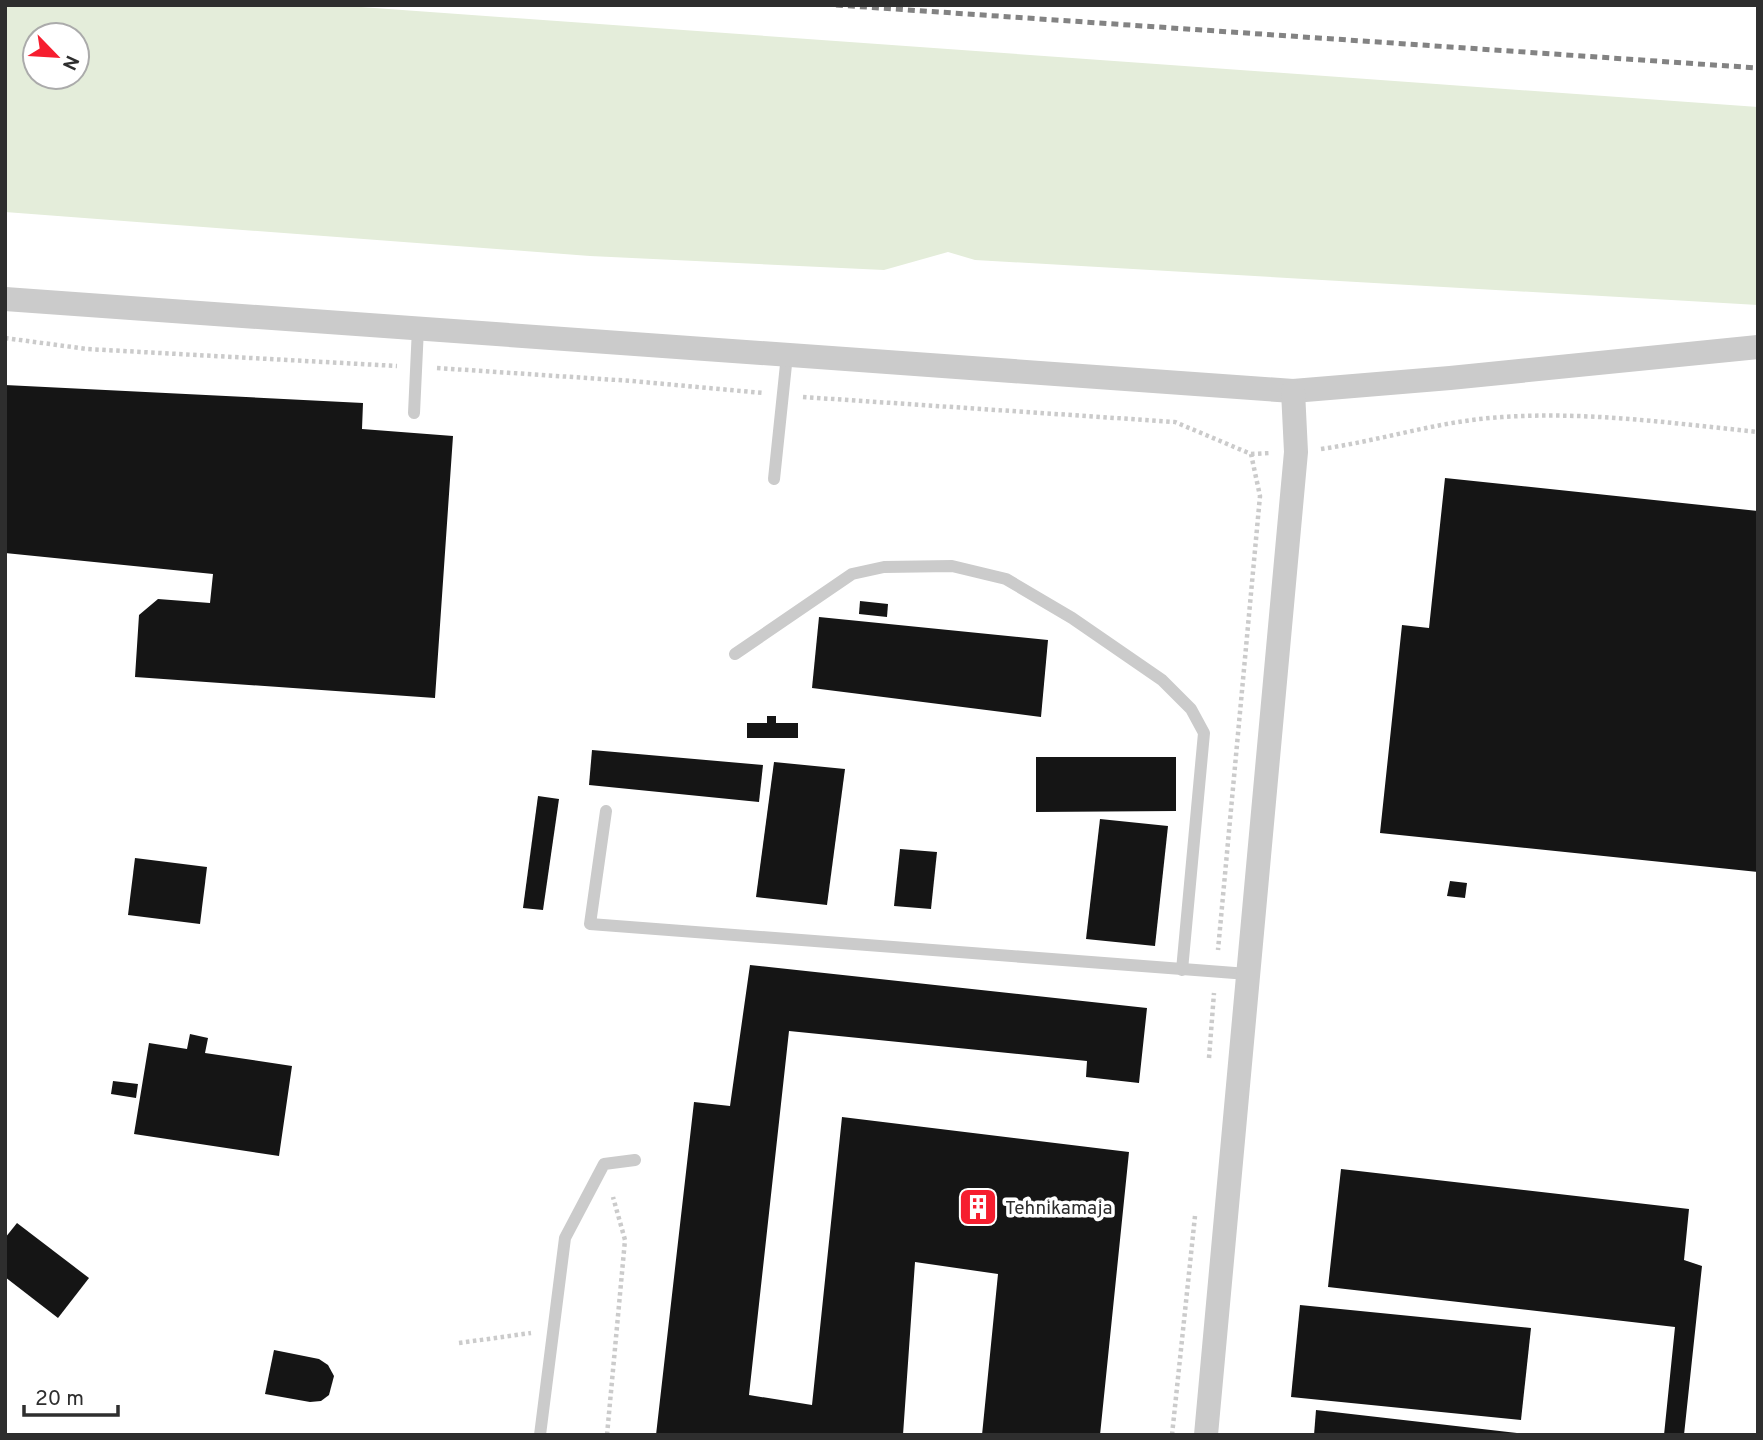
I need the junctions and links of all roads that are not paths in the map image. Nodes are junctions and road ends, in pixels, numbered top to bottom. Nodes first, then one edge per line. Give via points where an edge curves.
1 (5, 299) edge
2 (418, 328) junction
3 (1758, 347) edge
4 (787, 355) junction
5 (1293, 391) junction
6 (414, 413) dead end
7 (774, 479) dead end
8 (735, 654) dead end
9 (606, 811) dead end
10 (1182, 970) junction
11 (1248, 974) junction
12 (635, 1160) dead end
13 (567, 1323) dead end
14 (553, 1330) junction
15 (540, 1435) edge
16 (1206, 1435) edge

1 - 2 street
2 - 4 street
2 - 6 lane
3 - 5 street
4 - 5 street
4 - 7 lane
5 - 11 street via 1296,452
8 - 10 lane via 852,574 884,567 952,566 1006,579 1162,680 1191,709 1204,733
9 - 10 lane via 590,924
10 - 11 lane
11 - 16 street
12 - 14 lane via 604,1164 565,1238
13 - 14 lane
14 - 15 lane

